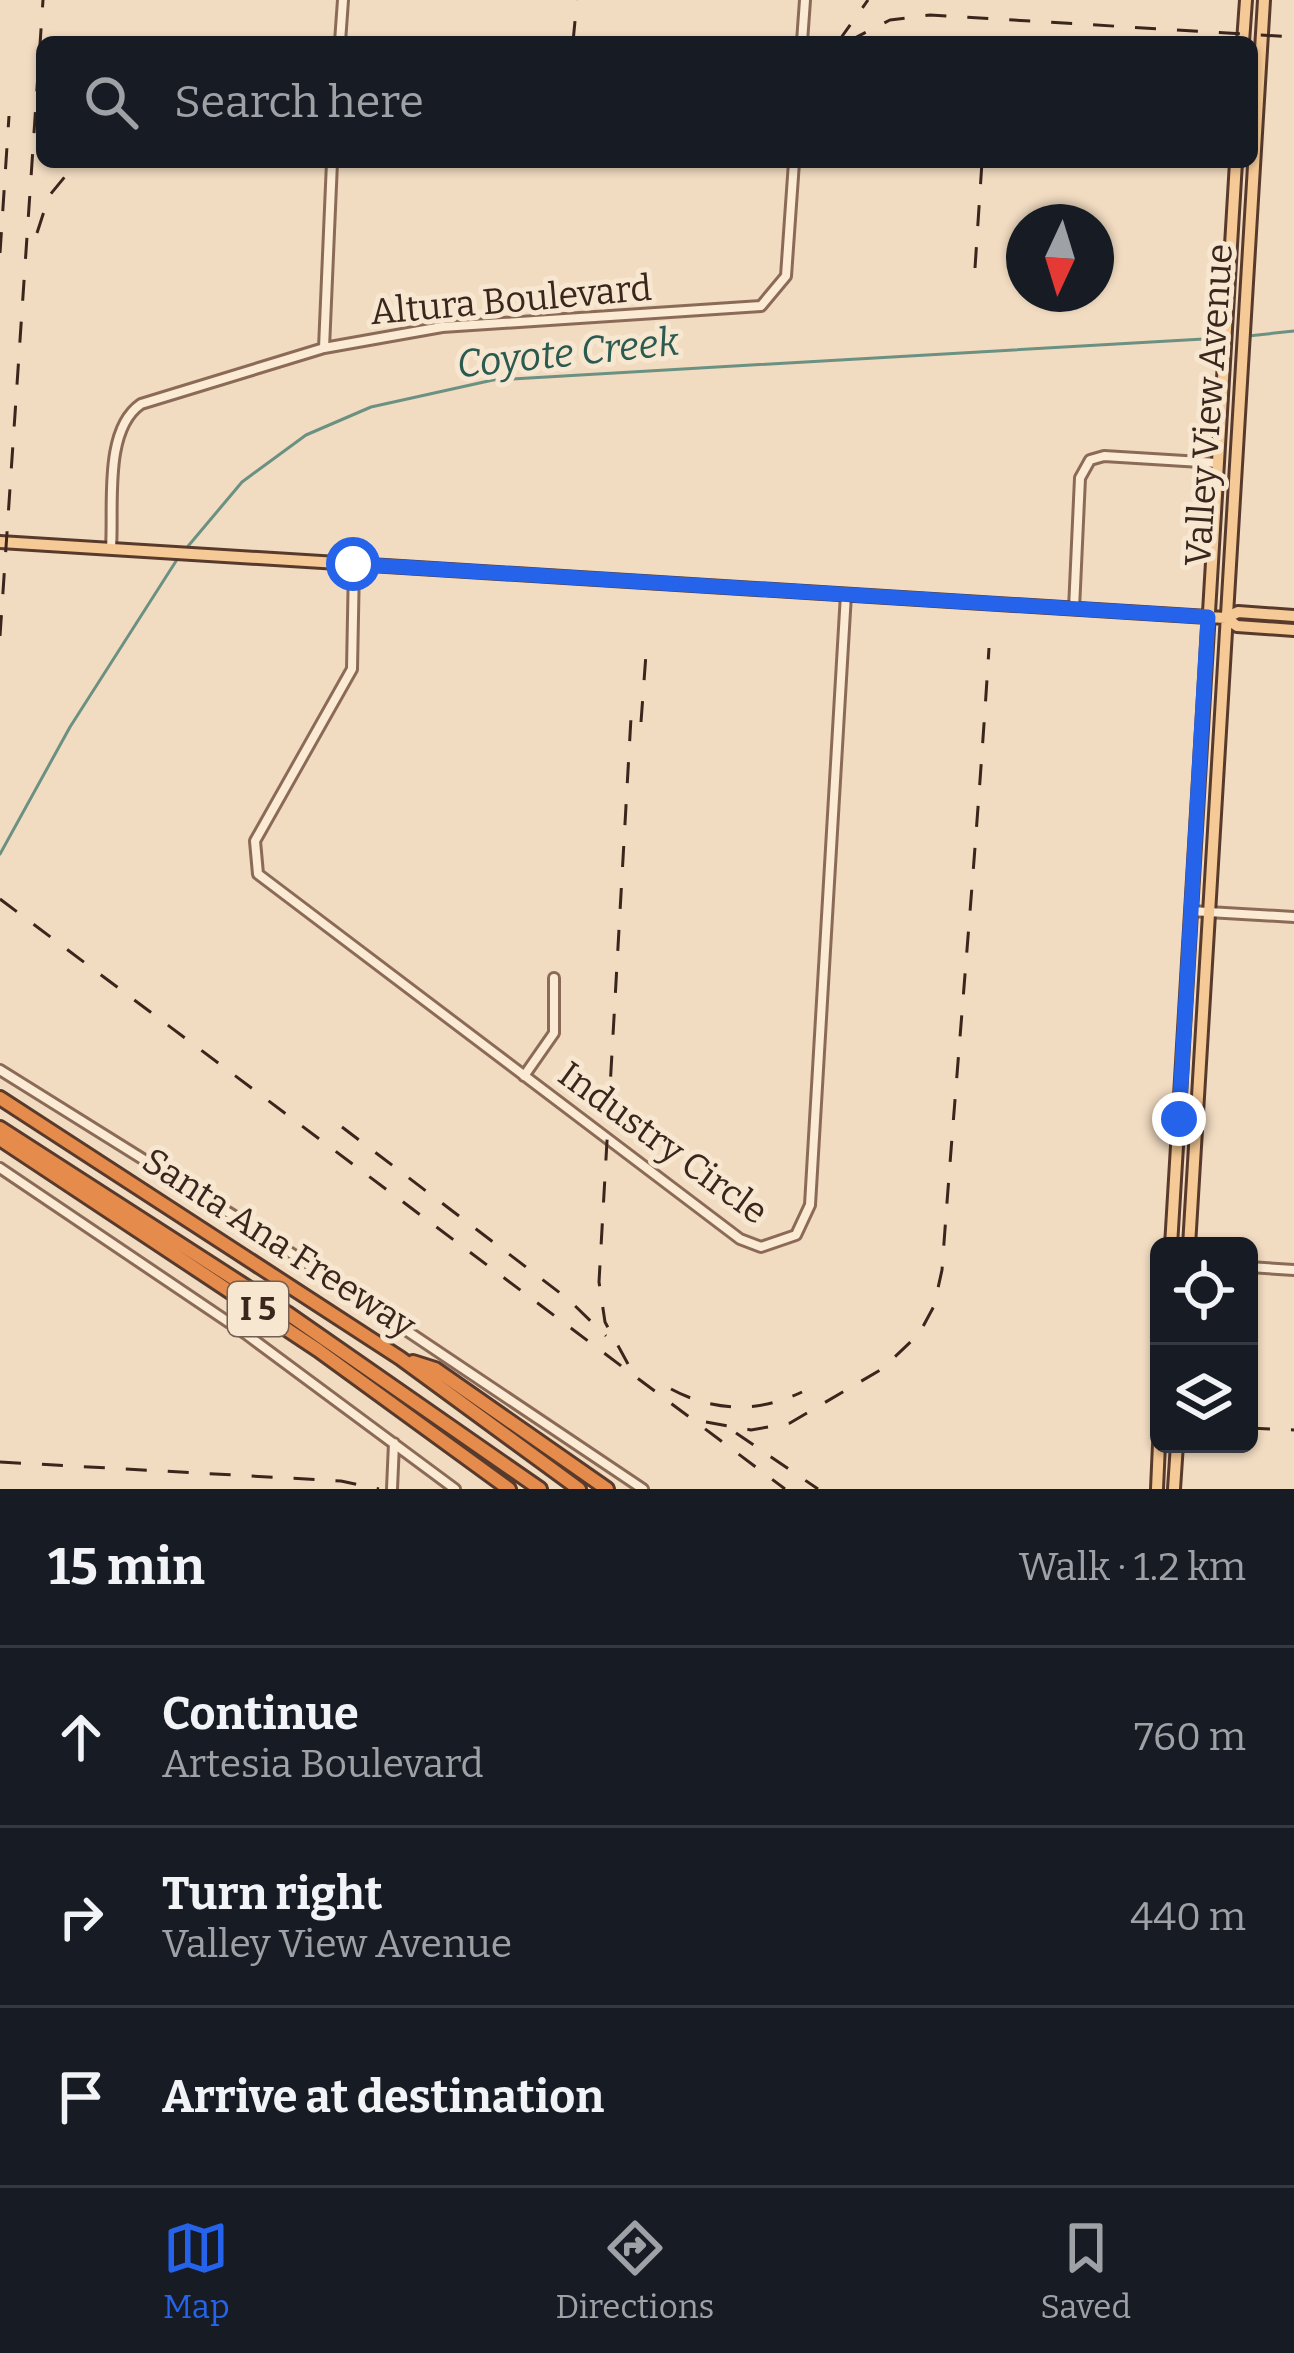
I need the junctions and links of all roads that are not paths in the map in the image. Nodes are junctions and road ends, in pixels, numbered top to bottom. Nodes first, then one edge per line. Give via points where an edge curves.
1 (343, 0) edge
2 (806, 0) edge
3 (1246, 0) edge
4 (1264, 0) edge
5 (340, 36) edge
6 (803, 36) edge
7 (1243, 36) edge
8 (1258, 97) edge
9 (332, 168) edge
10 (794, 168) edge
11 (1236, 168) edge
12 (1254, 168) edge
13 (325, 348) junction
14 (1217, 463) junction
15 (0, 542) edge
16 (111, 548) junction
17 (353, 564) junction
18 (846, 595) junction
19 (1073, 609) junction
20 (1294, 616) edge
21 (1208, 617) junction
22 (1226, 618) junction
23 (1294, 630) edge
24 (1200, 772) junction
25 (1217, 772) junction
26 (1191, 911) junction
27 (1208, 912) junction
28 (1294, 917) edge
29 (554, 978) dead end
30 (0, 1070) edge
31 (524, 1076) junction
32 (0, 1098) edge
33 (0, 1128) edge
34 (0, 1139) edge
35 (0, 1168) edge
36 (1172, 1237) edge
37 (1190, 1237) edge
38 (1258, 1268) edge
39 (1294, 1270) edge
40 (400, 1358) junction
41 (394, 1443) junction
42 (1159, 1453) edge
43 (1176, 1453) edge
44 (392, 1489) edge
45 (455, 1489) edge
46 (509, 1489) edge
47 (540, 1489) edge
48 (579, 1489) edge
49 (607, 1489) edge
50 (643, 1489) edge
51 (1157, 1489) edge
52 (1174, 1489) edge

1 - 5 street
2 - 6 street
3 - 7 main road
4 - 8 main road, Valley View Avenue
9 - 13 street
10 - 13 street, Altura Boulevard via 786,276 761,306 442,327
11 - 14 main road, Valley View Avenue
12 - 22 main road, Valley View Avenue
13 - 16 street, Altura Boulevard via 131,411 118,435
14 - 19 street via 1104,456 1085,465
14 - 21 main road, Valley View Avenue
15 - 16 main road
16 - 17 main road
17 - 18 main road
17 - 31 street, Industry Circle via 352,669 255,841 253,865
18 - 19 main road
18 - 31 street, Industry Circle via 810,1204 801,1230 774,1246 745,1242
19 - 21 main road
20 - 22 main road
21 - 22 main road
21 - 24 main road, Valley View Avenue
22 - 23 main road
22 - 25 main road, Valley View Avenue
24 - 25 main road
24 - 26 main road, Valley View Avenue
25 - 27 main road, Valley View Avenue
26 - 27 street
26 - 36 main road, Valley View Avenue
27 - 28 street
27 - 37 main road, Valley View Avenue
29 - 31 street via 555,1029
30 - 50 street
32 - 40 highway, Santa Ana Freeway / I 5
33 - 47 highway
34 - 46 highway, Santa Ana Freeway / I 5 via 299,1337
35 - 41 street
38 - 39 street
40 - 48 highway, Santa Ana Freeway / I 5
40 - 49 highway via 435,1370
41 - 44 street
41 - 45 street
42 - 51 main road
43 - 52 main road

